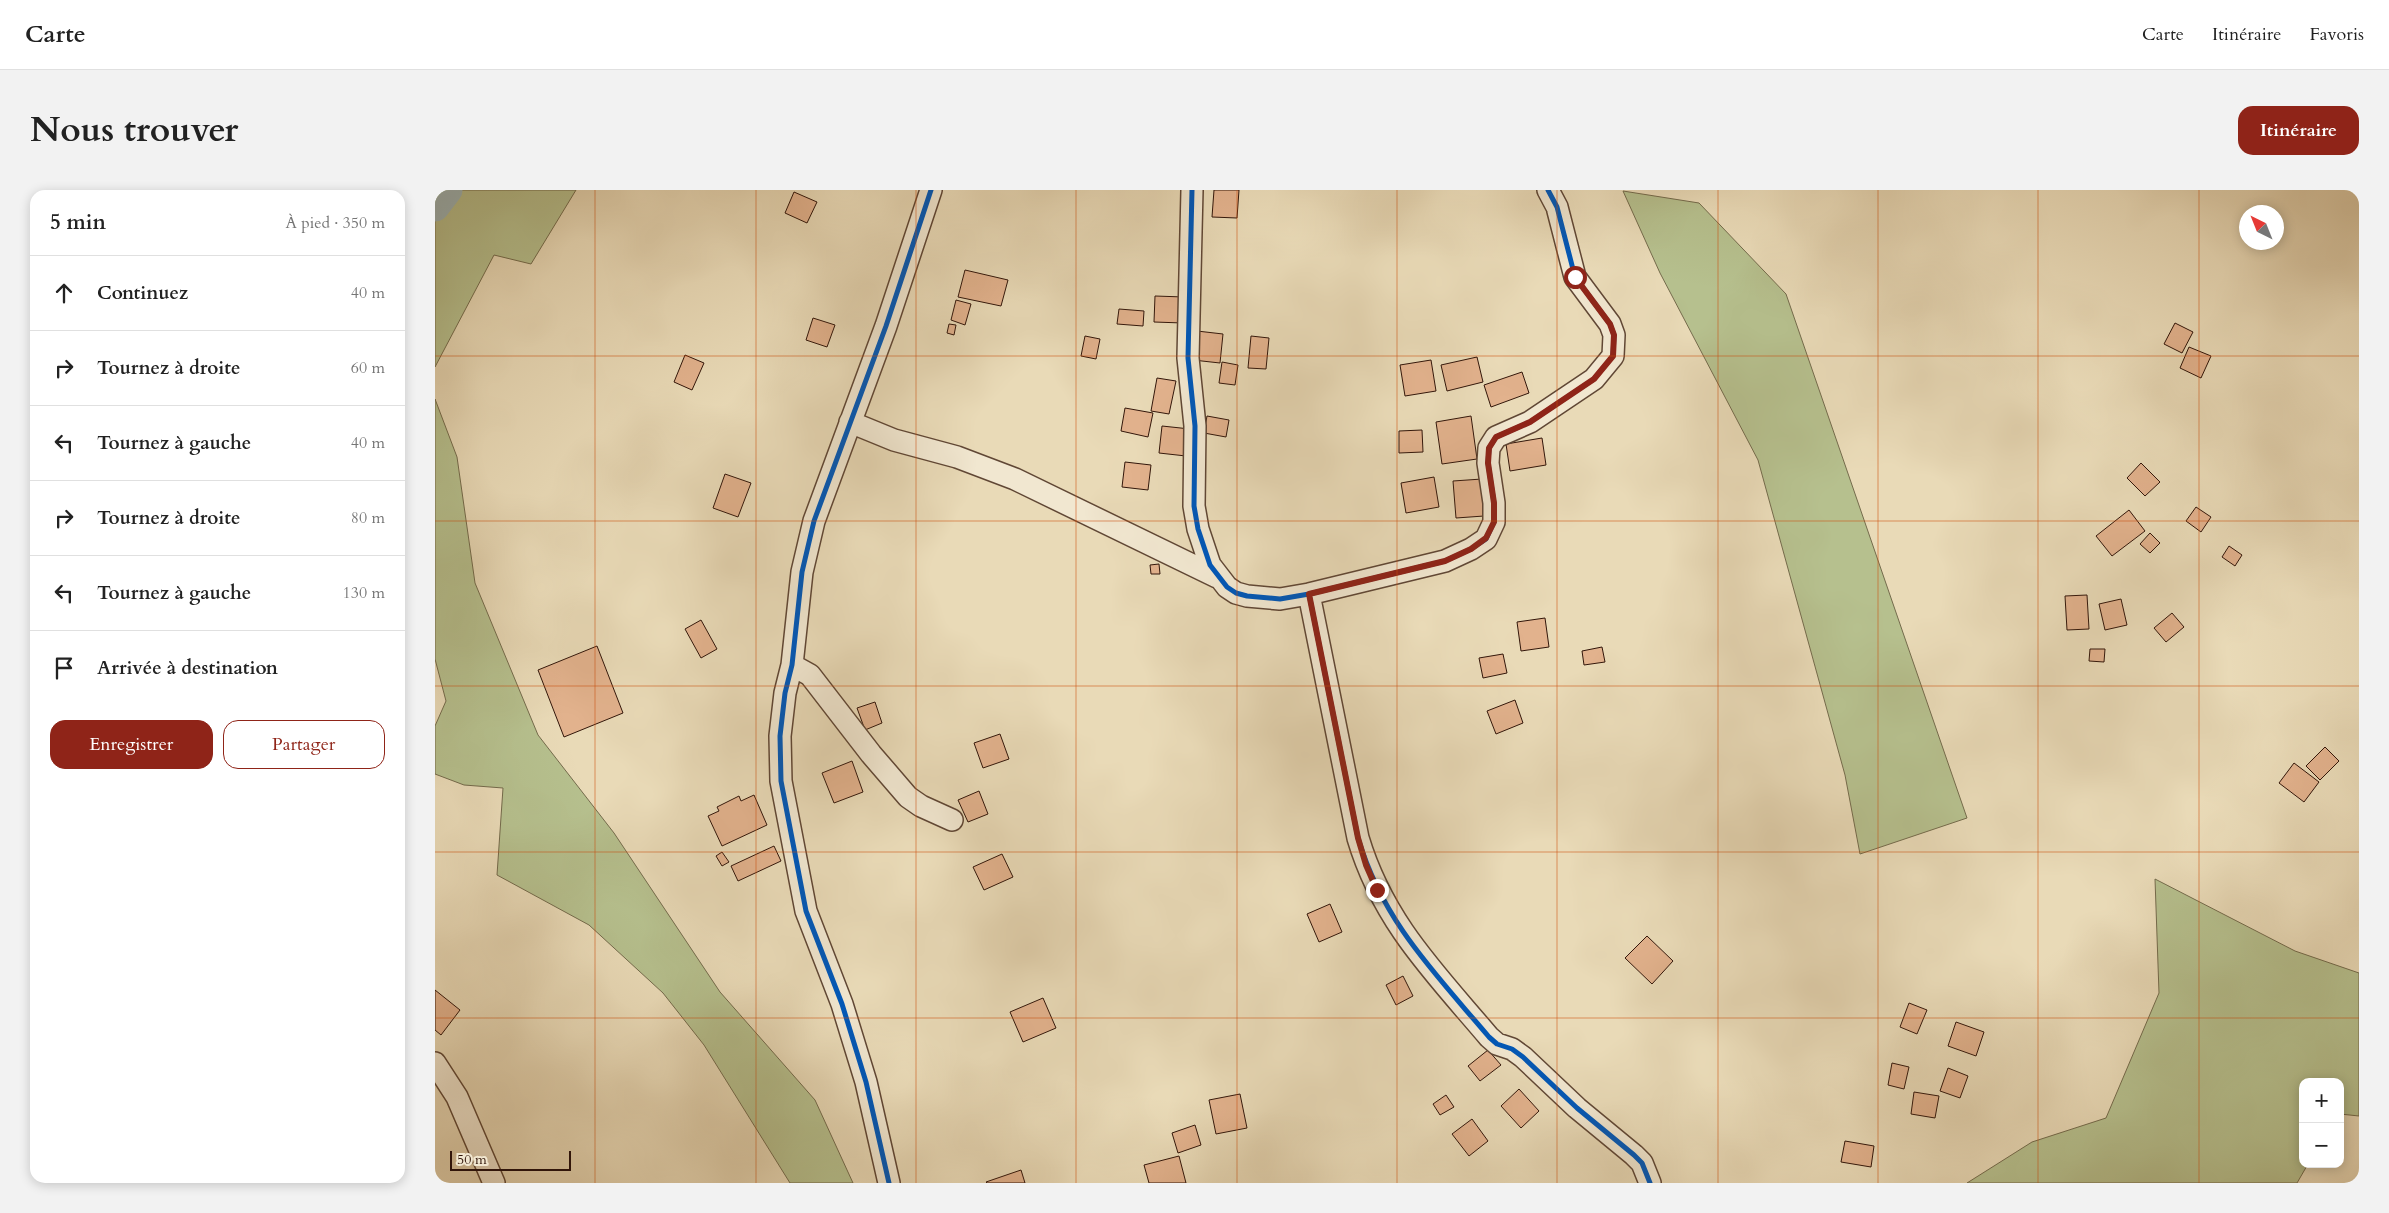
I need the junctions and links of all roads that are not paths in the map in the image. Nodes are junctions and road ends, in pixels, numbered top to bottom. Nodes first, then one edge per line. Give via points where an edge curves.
1 (931, 190) edge
2 (1192, 190) edge
3 (1548, 190) edge
4 (850, 422) junction
5 (1217, 577) junction
6 (1309, 594) junction
7 (792, 665) junction
8 (952, 820) dead end
9 (435, 1063) edge
10 (494, 1183) edge
11 (889, 1183) edge
12 (1650, 1183) edge

1 - 4 street
2 - 5 street via 1189,358 1195,426 1194,506 1205,552
3 - 6 street via 1557,207 1575,277 1612,329 1613,356 1605,368 1586,384 1530,422 1496,437 1489,448 1488,463 1494,522 1486,538 1445,561
4 - 5 street via 894,440 957,457 1015,479
4 - 7 street via 814,521 802,572
5 - 6 street via 1231,590 1247,596 1280,599
6 - 12 street via 1358,838 1366,865 1393,919 1413,948 1489,1037 1497,1044 1512,1048 1634,1155 1642,1163
7 - 8 street via 810,675 908,797
7 - 11 street via 780,736 781,781 806,911 842,1004 866,1082
9 - 10 street via 457,1097

